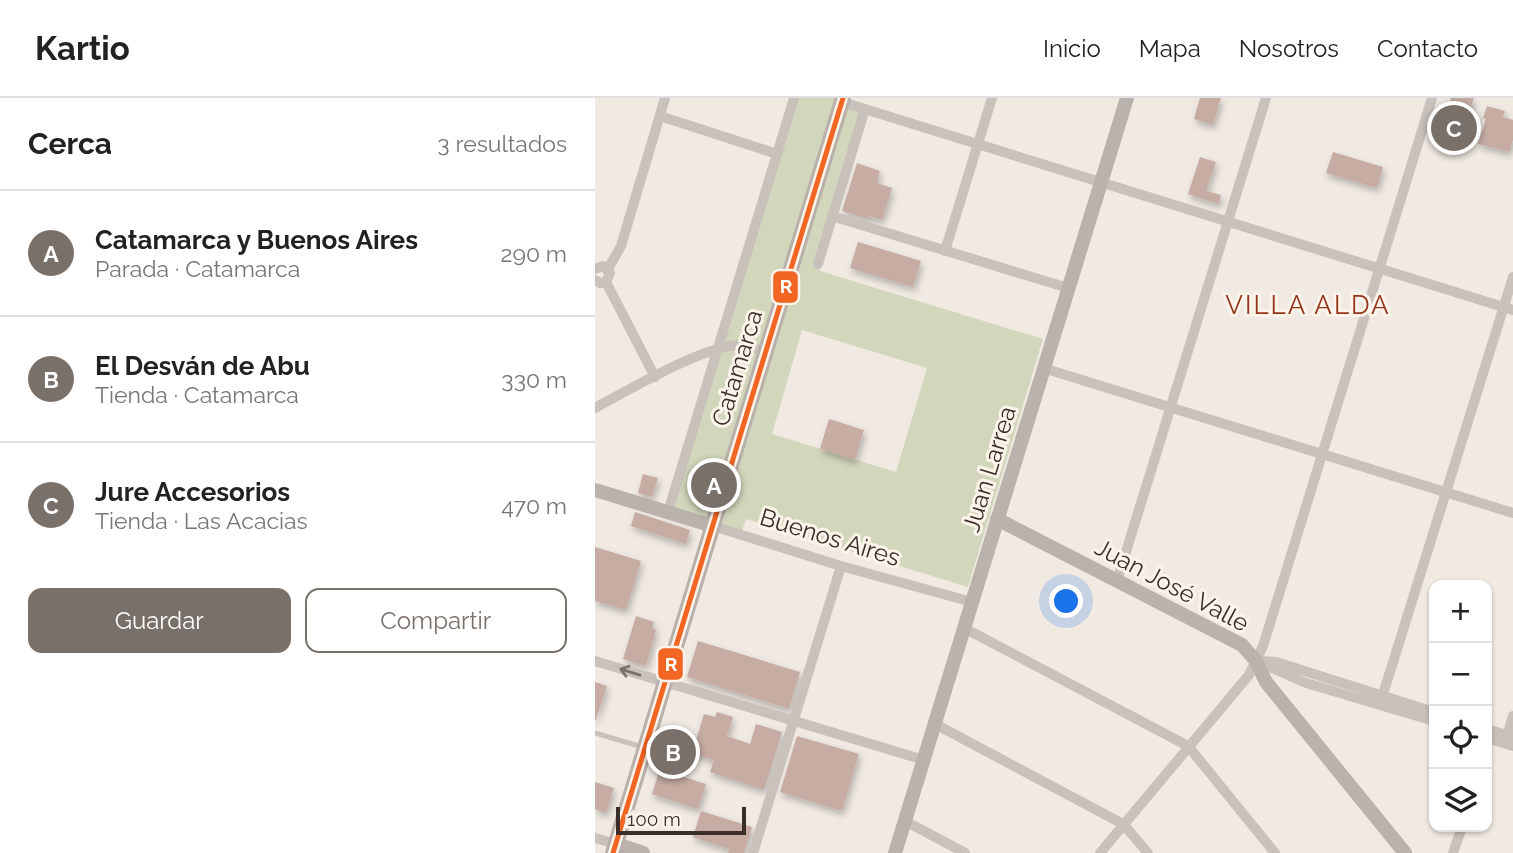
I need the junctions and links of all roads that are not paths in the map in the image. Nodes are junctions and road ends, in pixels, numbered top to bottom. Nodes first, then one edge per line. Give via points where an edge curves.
1 (665, 98) edge
2 (794, 98) edge
3 (992, 98) edge
4 (1127, 98) edge
5 (1266, 98) edge
6 (1431, 98) edge
7 (842, 100) edge
8 (865, 109) junction
9 (660, 116) junction
10 (978, 144) junction
11 (777, 154) junction
12 (823, 162) junction
13 (846, 169) junction
14 (1101, 183) junction
15 (832, 216) junction
16 (1228, 220) junction
17 (945, 251) junction
18 (818, 264) dead end
19 (599, 267) edge
20 (1380, 268) junction
21 (1513, 277) edge
22 (600, 281) edge
23 (1068, 288) junction
24 (1508, 308) edge
25 (719, 349) junction
26 (765, 352) junction
27 (1043, 368) junction
28 (655, 377) junction
29 (1170, 407) junction
30 (595, 408) edge
31 (1323, 454) junction
32 (595, 490) edge
33 (1445, 492) junction
34 (668, 512) junction
35 (1513, 513) edge
36 (997, 519) junction
37 (713, 526) junction
38 (841, 566) junction
39 (1117, 581) junction
40 (972, 602) junction
41 (964, 628) junction
42 (595, 661) edge
43 (1256, 661) junction
44 (665, 682) junction
45 (1381, 701) junction
46 (1429, 711) edge
47 (1513, 716) edge
48 (1429, 719) edge
49 (793, 721) junction
50 (935, 724) junction
51 (595, 733) edge
52 (1492, 735) edge
53 (1510, 740) edge
54 (1188, 746) junction
55 (645, 748) junction
56 (924, 760) junction
57 (905, 821) junction
58 (1123, 824) junction
59 (1460, 832) edge
60 (595, 838) edge
61 (614, 849) edge
62 (643, 853) edge
63 (753, 853) edge
64 (895, 853) edge
65 (965, 853) edge
66 (1100, 853) edge
67 (1148, 853) edge
68 (1275, 853) edge
69 (1405, 853) edge
70 (1454, 853) edge

1 - 9 street
2 - 11 street
3 - 10 street
4 - 14 street, Juan Larrea
5 - 16 street
6 - 20 street
7 - 8 street
7 - 12 main road, Catamarca
8 - 10 street
8 - 13 street
9 - 11 street
9 - 19 street via 621,246
10 - 14 street
10 - 17 street
11 - 25 street
12 - 13 street
12 - 26 main road, Catamarca
13 - 15 street
14 - 16 street
14 - 23 street, Juan Larrea
15 - 17 street
15 - 18 street
16 - 20 street
16 - 29 street
17 - 23 street
19 - 22 street via 610,276
20 - 24 street
20 - 31 street
21 - 24 street
22 - 28 street
23 - 27 street, Juan Larrea
24 - 33 street
25 - 26 street via 741,344
25 - 28 street
25 - 34 street
26 - 37 main road, Catamarca
27 - 29 street
27 - 36 street, Juan Larrea
28 - 30 street
29 - 31 street
29 - 39 street
31 - 33 street
31 - 43 street
32 - 34 street, Buenos Aires
33 - 35 street
33 - 45 street
34 - 37 street, Buenos Aires
36 - 39 street, Juan José Valle
36 - 40 street, Juan Larrea
37 - 38 street, Buenos Aires
37 - 44 main road, Catamarca
38 - 40 street, Buenos Aires
38 - 49 street
39 - 43 street, Juan José Valle via 1242,645
40 - 41 street, Juan Larrea
41 - 50 street, Juan Larrea
41 - 54 street
44 -> 42 street
43 - 45 street via 1276,662
43 - 54 street
43 - 69 street, Juan José Valle via 1266,682
44 - 49 street
44 - 55 main road, Catamarca
45 - 46 street
45 - 48 street
47 - 53 street
49 - 56 street
49 - 63 street
50 - 56 street, Juan Larrea
50 - 58 street
51 - 55 lane
52 - 53 street
54 - 58 street
54 - 68 street
55 - 61 main road, Catamarca
56 - 57 street, Juan Larrea
57 - 64 street, Juan Larrea
57 - 65 street
58 - 66 street
58 - 67 street
59 - 70 street
60 - 61 street
61 - 62 street

